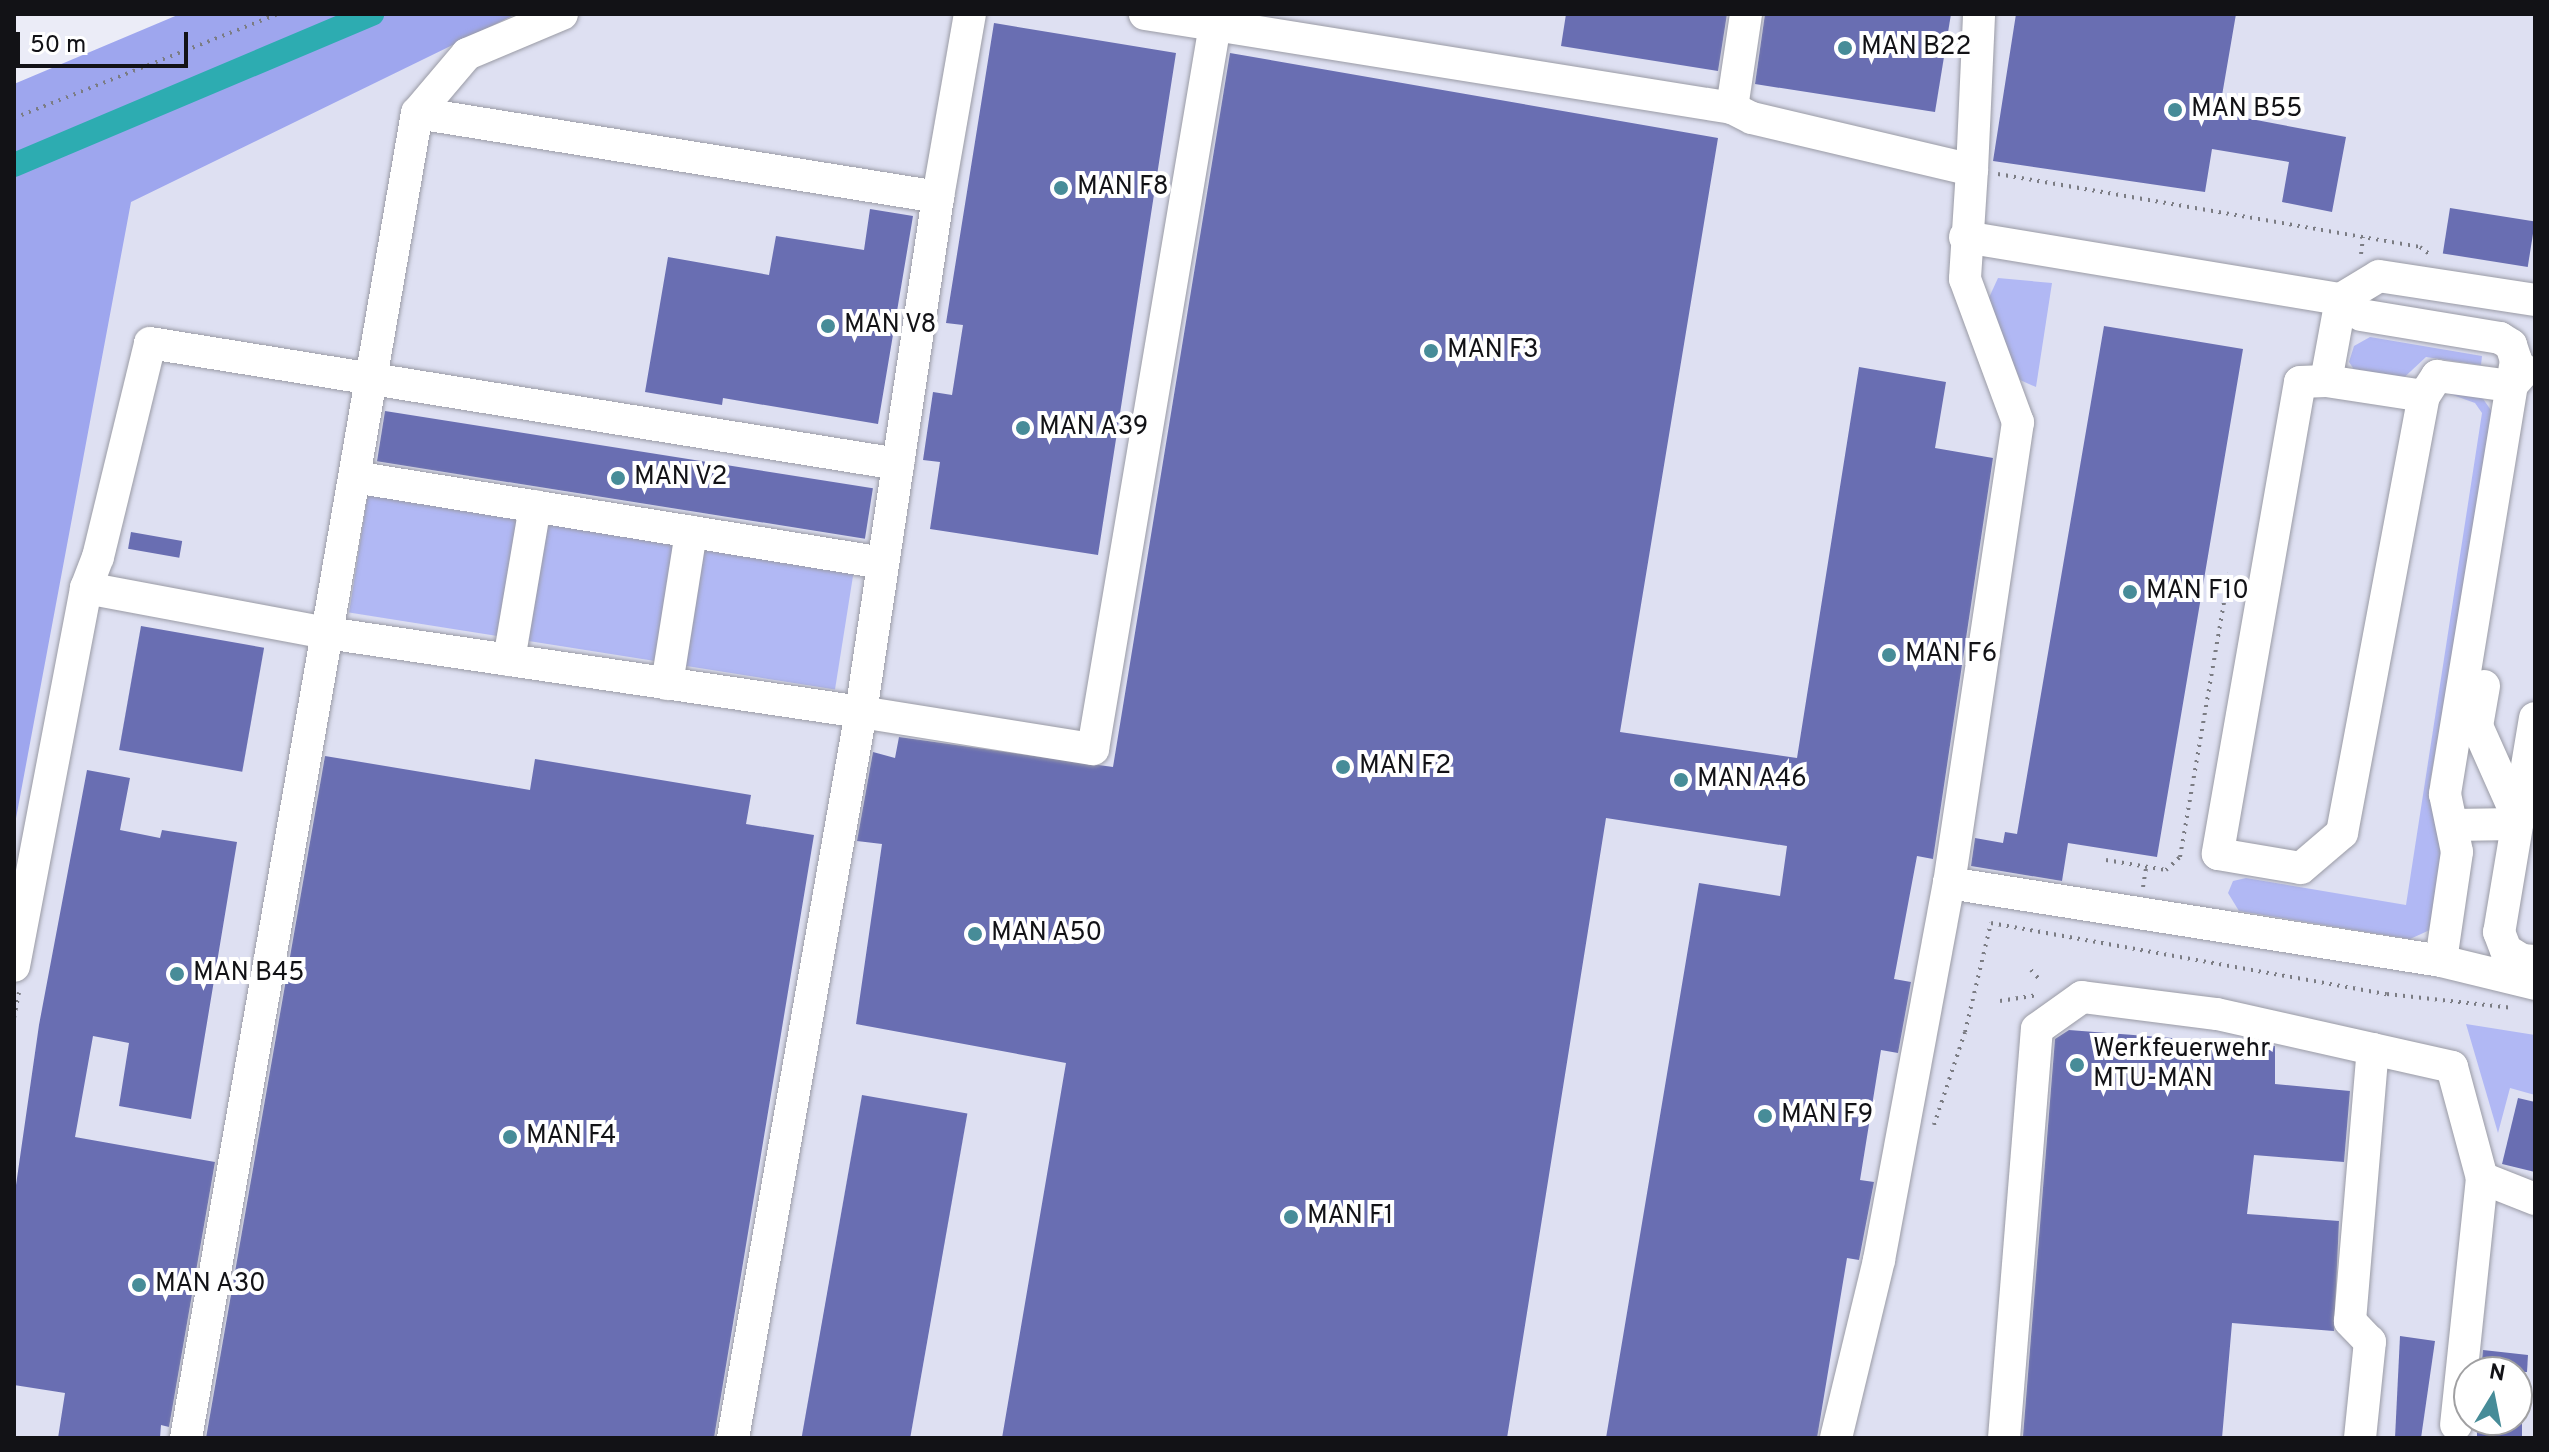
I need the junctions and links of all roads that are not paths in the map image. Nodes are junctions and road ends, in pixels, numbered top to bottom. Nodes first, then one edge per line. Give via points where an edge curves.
1 (562, 14) edge
2 (970, 14) edge
3 (1145, 14) edge
4 (1746, 14) edge
5 (1979, 14) edge
6 (1216, 20) edge
7 (1732, 108) junction
8 (417, 113) junction
9 (1972, 170) junction
10 (938, 197) junction
11 (1965, 237) junction
12 (2356, 300) junction
13 (2535, 300) edge
14 (2535, 320) edge
15 (2524, 372) edge
16 (371, 380) junction
17 (2326, 381) junction
18 (2424, 396) junction
19 (898, 464) junction
20 (354, 477) junction
21 (535, 506) junction
22 (691, 532) junction
23 (883, 563) junction
24 (86, 588) junction
25 (327, 633) junction
26 (509, 660) junction
27 (667, 684) junction
28 (861, 712) junction
29 (2535, 718) edge
30 (2452, 825) junction
31 (2523, 829) edge
32 (2532, 877) edge
33 (1949, 883) junction
34 (2441, 961) junction
35 (2535, 961) edge
36 (14, 966) edge
37 (2531, 997) edge
38 (2373, 1049) junction
39 (2482, 1178) junction
40 (2535, 1199) edge
41 (2463, 1356) edge
42 (186, 1438) edge
43 (733, 1438) edge
44 (1836, 1438) edge
45 (2004, 1438) edge
46 (2360, 1438) edge

1 - 8 lane via 467,54
2 - 10 lane
3 - 6 lane
4 - 7 lane
5 - 9 lane
6 - 7 lane
6 - 28 lane via 1093,749
7 - 9 lane
8 - 10 lane
8 - 16 lane
9 - 11 lane
10 - 19 lane
11 - 12 lane
11 - 33 lane via 1969,296 2018,422
12 - 13 lane via 2379,276
12 - 14 lane via 2468,301
12 - 15 lane via 2376,330 2501,351
12 - 17 lane
15 - 18 lane via 2437,376
15 - 30 lane via 2445,794
15 - 31 lane via 2477,726
16 - 19 lane
16 - 20 lane
16 - 24 lane via 150,343
17 - 18 lane
17 - 18 lane via 2300,382 2218,854 2301,868 2342,833
19 - 23 lane
20 - 21 lane
20 - 25 lane
21 - 22 lane
21 - 26 lane
22 - 23 lane
22 - 27 lane
23 - 28 lane
24 - 25 lane
24 - 36 lane
25 - 26 lane
25 - 42 lane
26 - 27 lane
27 - 28 lane
28 - 43 lane
29 - 31 lane
30 - 31 lane
30 - 34 lane via 2457,852
31 - 32 lane
31 - 35 lane via 2499,932 2506,950
32 - 35 lane via 2518,933
33 - 34 lane
33 - 44 lane via 1879,1260
34 - 37 lane via 2492,976
38 - 39 lane via 2452,1067
38 - 45 lane via 2217,1014 2082,997 2037,1029
38 - 46 lane via 2350,1321 2370,1342
39 - 40 lane
39 - 41 lane

